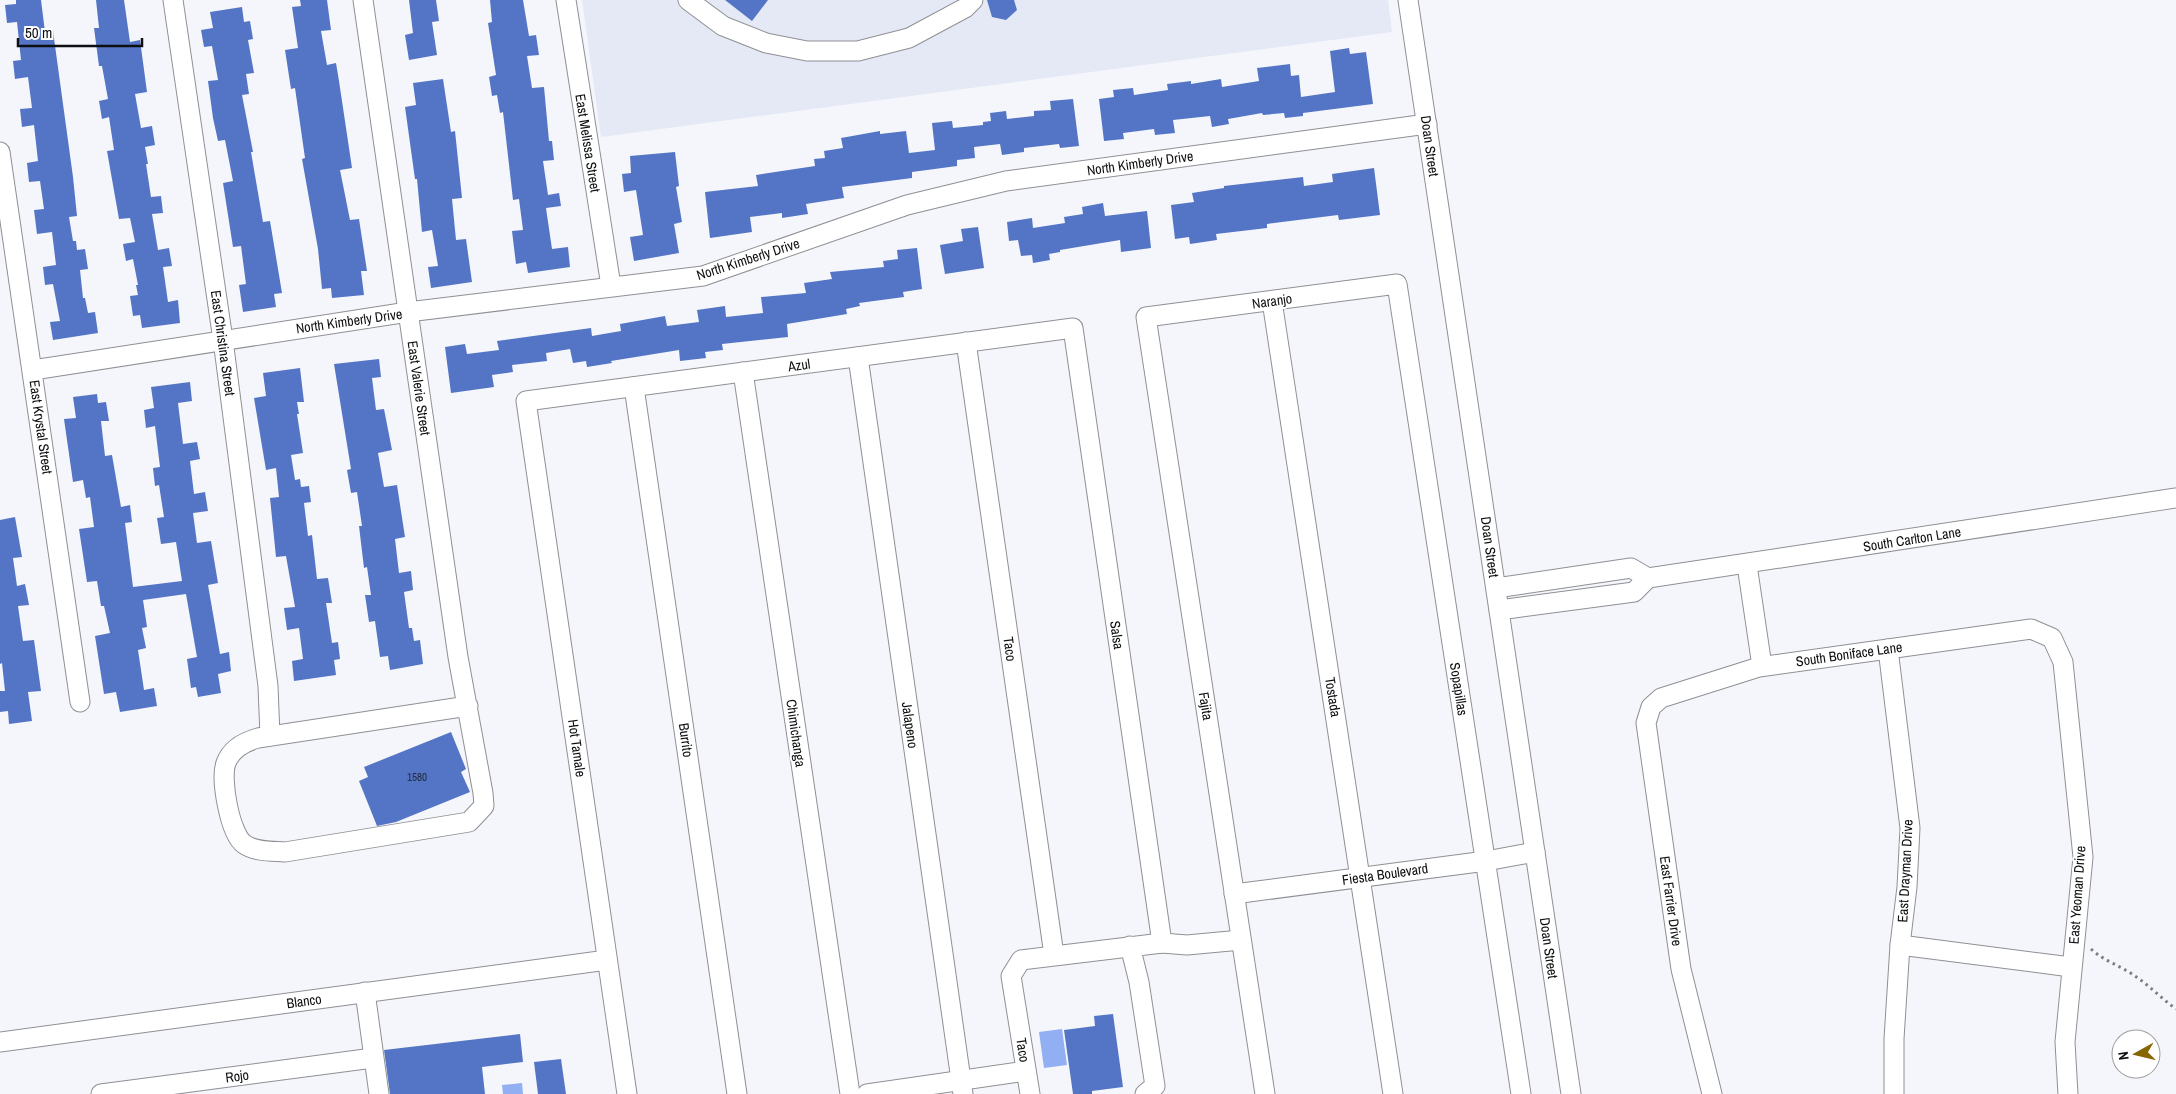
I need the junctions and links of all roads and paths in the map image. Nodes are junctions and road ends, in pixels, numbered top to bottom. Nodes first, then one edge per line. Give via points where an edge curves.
1 (173, 0) edge
2 (363, 0) edge
3 (566, 0) edge
4 (688, 0) edge
5 (973, 0) edge
6 (1408, 0) edge
7 (1427, 124) junction
8 (0, 152) edge
9 (1397, 284) joint
10 (611, 286) junction
11 (1272, 301) junction
12 (408, 312) junction
13 (1146, 317) joint
14 (1073, 328) joint
15 (223, 340) junction
16 (966, 342) junction
17 (858, 357) junction
18 (33, 370) junction
19 (743, 372) junction
20 (634, 387) junction
21 (526, 401) joint
22 (2176, 498) edge
23 (1747, 564) junction
24 (1648, 578) junction
25 (1496, 588) junction
26 (1499, 610) junction
27 (2052, 638) joint
28 (1888, 649) junction
29 (1762, 666) junction
30 (80, 702) dead end
31 (468, 706) junction
32 (1650, 707) joint
33 (264, 737) junction
34 (1535, 852) junction
35 (1486, 861) junction
36 (1360, 877) junction
37 (1234, 894) junction
38 (2074, 933) junction
39 (1241, 940) junction
40 (1162, 943) junction
41 (1900, 945) junction
42 (1130, 946) junction
43 (1054, 955) junction
44 (607, 960) junction
45 (2071, 967) junction
46 (365, 992) junction
47 (2176, 1009) edge
48 (0, 1042) edge
49 (373, 1058) junction
50 (1026, 1071) junction
51 (962, 1087) edge
52 (100, 1094) edge
53 (380, 1094) edge
54 (627, 1094) edge
55 (737, 1094) edge
56 (850, 1094) edge
57 (867, 1094) edge
58 (1030, 1094) edge
59 (1146, 1094) edge
60 (1265, 1094) edge
61 (1393, 1094) edge
62 (1521, 1094) edge
63 (1571, 1094) edge
64 (1712, 1094) edge
65 (1894, 1094) edge
66 (2068, 1094) edge

1 - 15 street, East Christina Street
2 - 12 street, East Valerie Street
3 - 10 street, East Melissa Street
4 - 5 street via 723,26 766,43 807,51 858,51 909,38
6 - 7 street, Doan Street
7 - 10 street, North Kimberly Drive via 1006,181 906,205 704,276
7 - 25 street, Doan Street
8 - 18 street, East Krystal Street
9 - 11 street, Naranjo
9 - 35 street, Sopapillas
10 - 12 street, North Kimberly Drive
11 - 13 street, Naranjo
11 - 36 street, Tostada
12 - 15 street, North Kimberly Drive
12 - 31 street, East Valerie Street via 458,657
13 - 37 street, Fajita
14 - 16 street, Azul
14 - 40 street, Salsa
15 - 18 street, North Kimberly Drive
15 - 33 street, East Christina Street via 268,686
16 - 17 street, Azul
16 - 43 street, Taco
17 - 19 street, Azul
17 - 51 street, Jalapeno
18 - 30 street, East Krystal Street
19 - 20 street, Azul
19 - 56 street, Chimichanga
20 - 21 street, Azul
20 - 55 street, Burrito
21 - 44 street, Hot Tamale
22 - 23 street, South Carlton Lane
23 - 24 street, South Carlton Lane
23 - 29 street
24 - 25 street via 1631,568
24 - 26 street, South Carlton Lane via 1634,592
25 - 26 street, Doan Street
26 - 34 street, Doan Street
27 - 28 street, South Boniface Lane via 2031,629
27 - 38 street, East Yeoman Drive via 2063,662 2083,857
28 - 29 street, South Boniface Lane
28 - 41 street, East Drayman Drive via 1910,828
29 - 32 street, South Boniface Lane via 1661,698
31 - 33 street
31 - 33 street, East Valerie Street via 484,806 469,822 285,852 260,850 244,844 230,818 224,772 226,762 243,743
32 - 64 street, East Farrier Drive via 1646,723 1681,969
34 - 35 street, Fiesta Boulevard
34 - 63 street, Doan Street
35 - 36 street, Fiesta Boulevard
35 - 62 street, Sopapillas
36 - 37 street, Fiesta Boulevard
36 - 61 street, Tostada
37 - 39 street, Fajita
38 - 45 street, East Yeoman Drive
38 - 47 path via 2097,954 2136,976
39 - 40 street via 1187,945
39 - 60 street, Fajita
40 - 42 street
41 - 45 street
41 - 65 street, East Drayman Drive
42 - 43 street
42 - 59 street via 1139,982 1155,1086
43 - 50 street, Taco via 1021,960 1011,976
44 - 46 street, Blanco
44 - 54 street, Hot Tamale
45 - 66 street, East Yeoman Drive via 2065,1042
46 - 48 street, Blanco
46 - 49 street
49 - 52 street, Rojo
49 - 53 street
50 - 51 street
50 - 58 street, Taco
51 - 57 street

